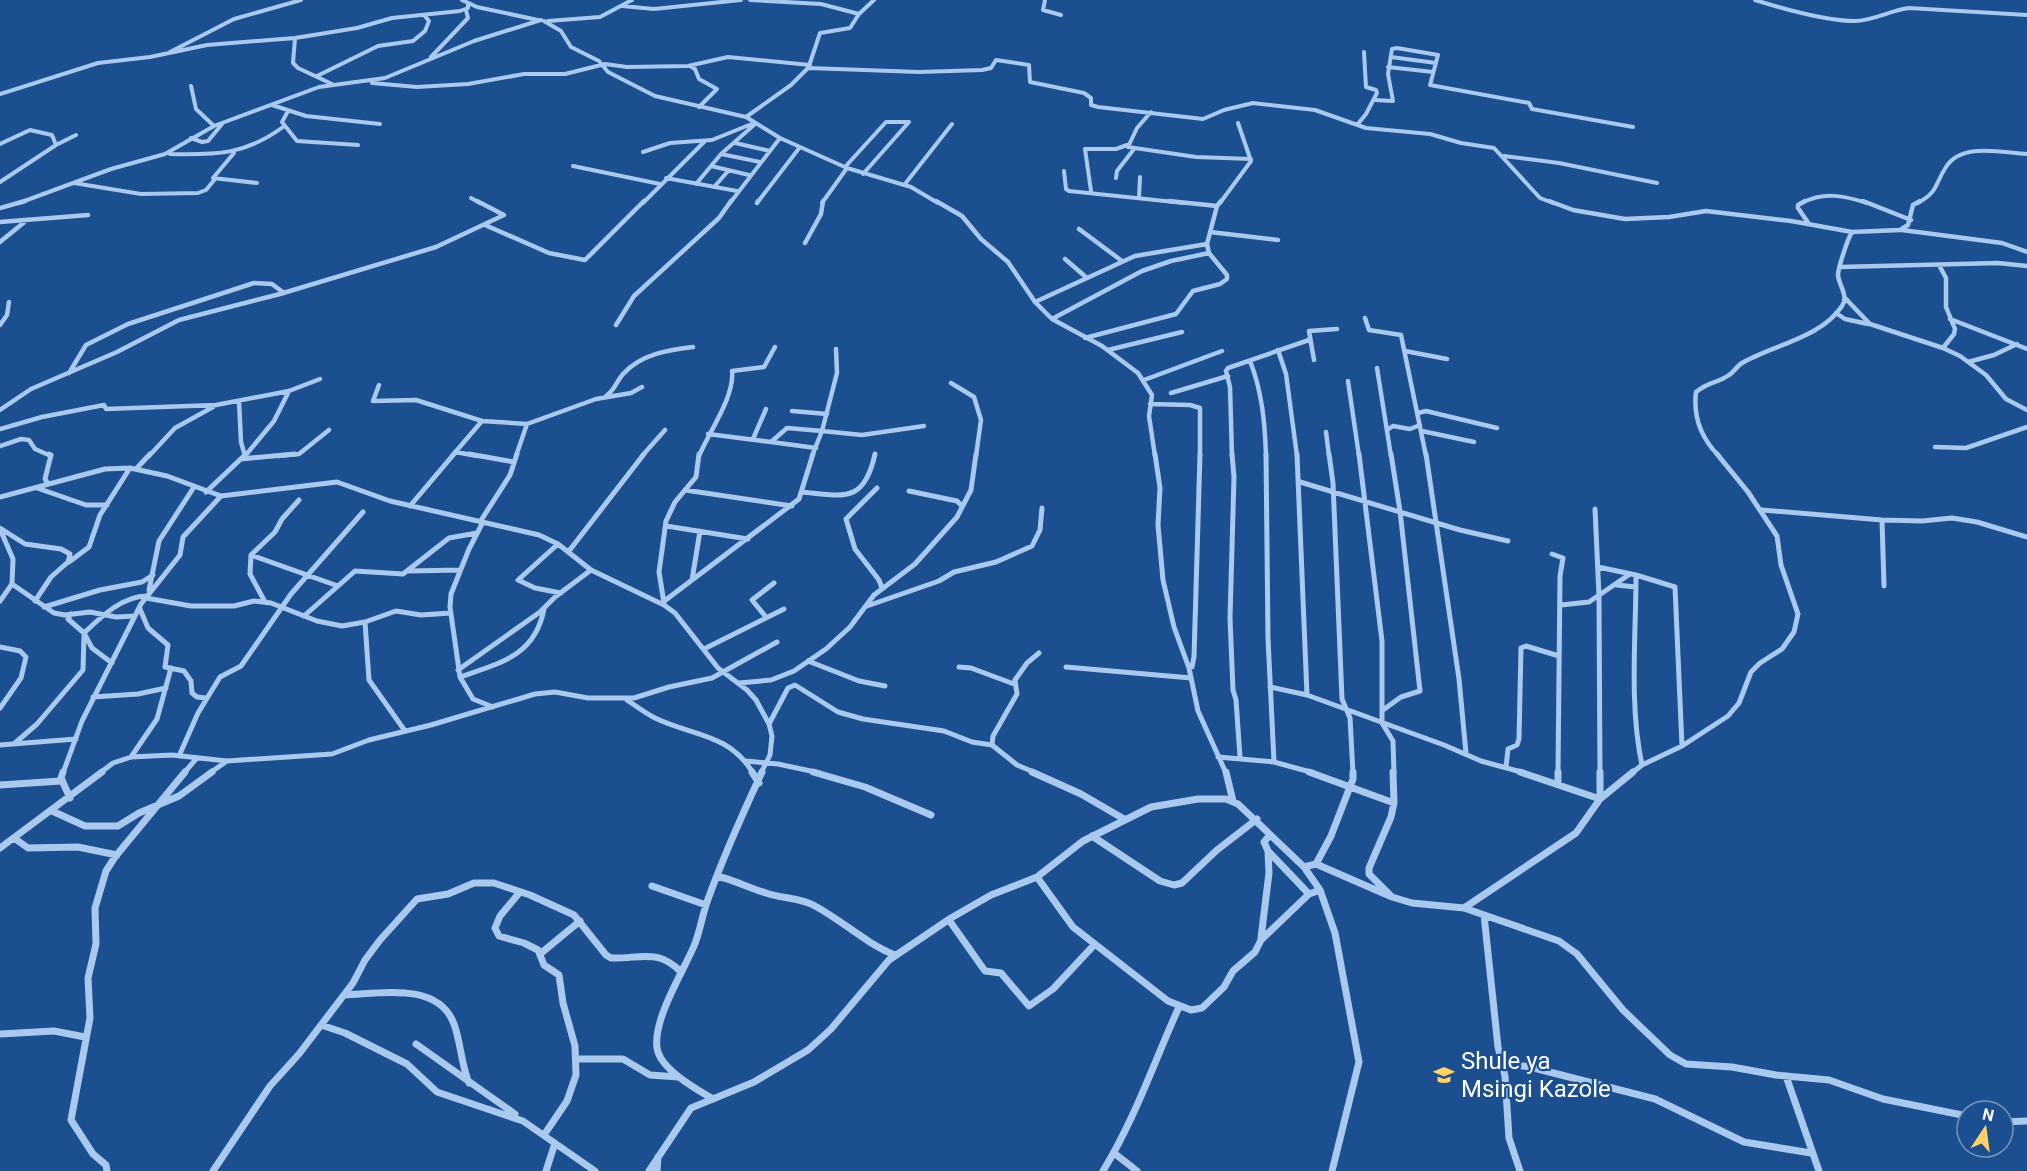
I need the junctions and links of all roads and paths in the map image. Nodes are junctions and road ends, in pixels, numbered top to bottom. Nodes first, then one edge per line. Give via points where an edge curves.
1 (301, 0) edge
2 (462, 0) edge
3 (632, 0) edge
4 (741, 0) edge
5 (750, 0) edge
6 (874, 0) edge
7 (1045, 0) edge
8 (1755, 0) edge
9 (1912, 3) dead end
10 (468, 4) junction
11 (622, 6) junction
12 (1909, 8) junction
13 (466, 10) junction
14 (424, 15) junction
15 (859, 15) junction
16 (1061, 15) dead end
17 (2027, 15) edge
18 (543, 20) junction
19 (295, 38) junction
20 (1364, 52) dead end
21 (168, 53) junction
22 (1391, 57) junction
23 (430, 59) junction
24 (1436, 63) junction
25 (601, 65) junction
26 (688, 66) junction
27 (809, 67) junction
28 (1388, 67) junction
29 (1433, 72) junction
30 (317, 76) junction
31 (366, 82) junction
32 (332, 84) junction
33 (191, 86) dead end
34 (0, 94) edge
35 (1374, 100) junction
36 (272, 105) junction
37 (699, 107) junction
38 (288, 111) junction
39 (1153, 112) junction
40 (747, 117) junction
41 (223, 123) junction
42 (754, 123) junction
43 (1238, 123) dead end
44 (380, 124) dead end
45 (952, 124) dead end
46 (1357, 125) junction
47 (214, 126) junction
48 (283, 127) junction
49 (1633, 127) dead end
50 (76, 135) dead end
51 (191, 138) junction
52 (780, 138) junction
53 (704, 142) junction
54 (735, 143) junction
55 (0, 144) edge
56 (56, 145) junction
57 (358, 145) dead end
58 (1127, 145) junction
59 (800, 147) junction
60 (1134, 149) junction
61 (770, 151) junction
62 (235, 152) junction
63 (643, 152) dead end
64 (165, 154) junction
65 (721, 154) junction
66 (2027, 154) edge
67 (1503, 156) junction
68 (1251, 159) junction
69 (760, 162) junction
70 (573, 166) dead end
71 (711, 166) junction
72 (846, 168) junction
73 (729, 170) junction
74 (1064, 171) dead end
75 (863, 174) junction
76 (749, 175) junction
77 (1140, 177) dead end
78 (666, 178) junction
79 (1116, 178) dead end
80 (215, 179) junction
81 (1, 181) edge
82 (72, 183) junction
83 (257, 183) dead end
84 (1657, 183) dead end
85 (660, 184) junction
86 (696, 184) junction
87 (905, 184) junction
88 (714, 187) junction
89 (737, 191) junction
90 (1091, 191) junction
91 (1139, 197) junction
92 (471, 198) dead end
93 (757, 203) dead end
94 (1217, 206) junction
95 (0, 208) edge
96 (88, 215) dead end
97 (29, 219) junction
98 (1911, 220) junction
99 (0, 222) edge
100 (1809, 224) junction
101 (485, 225) junction
102 (1079, 229) dead end
103 (1900, 230) junction
104 (1852, 231) junction
105 (1210, 232) junction
106 (1278, 240) dead end
107 (0, 242) edge
108 (805, 243) dead end
109 (1207, 244) junction
110 (2027, 252) edge
111 (1209, 253) junction
112 (1065, 260) dead end
113 (1122, 261) junction
114 (1940, 265) junction
115 (2027, 266) edge
116 (1840, 267) junction
117 (1087, 278) junction
118 (284, 293) junction
119 (1845, 298) junction
120 (9, 302) dead end
121 (1035, 303) junction
122 (1836, 313) junction
123 (1365, 318) dead end
124 (1052, 319) junction
125 (1950, 319) junction
126 (1870, 324) junction
127 (0, 325) edge
128 (616, 325) dead end
129 (1337, 329) dead end
130 (1182, 332) dead end
131 (1085, 338) junction
132 (1309, 340) junction
133 (2018, 344) junction
134 (693, 347) dead end
135 (775, 347) dead end
136 (1943, 348) junction
137 (2027, 348) edge
138 (836, 349) dead end
139 (1107, 350) junction
140 (1278, 350) junction
141 (1222, 351) dead end
142 (1405, 351) junction
143 (1448, 359) dead end
144 (1314, 360) dead end
145 (1250, 361) junction
146 (1968, 362) junction
147 (1377, 368) dead end
148 (69, 373) junction
149 (1228, 376) junction
150 (320, 379) dead end
151 (1144, 380) junction
152 (1348, 381) dead end
153 (951, 383) dead end
154 (379, 385) dead end
155 (642, 387) dead end
156 (289, 391) junction
157 (1171, 393) dead end
158 (605, 397) junction
159 (239, 401) junction
160 (1150, 404) junction
161 (216, 405) junction
162 (766, 409) dead end
163 (0, 410) edge
164 (2027, 410) edge
165 (792, 411) dead end
166 (1418, 413) junction
167 (828, 414) junction
168 (482, 421) junction
169 (528, 424) junction
170 (924, 426) dead end
171 (2027, 426) edge
172 (1421, 428) junction
173 (1497, 428) dead end
174 (0, 429) edge
175 (329, 430) dead end
176 (665, 430) dead end
177 (1387, 430) junction
178 (822, 431) junction
179 (1326, 432) dead end
180 (708, 434) junction
181 (753, 439) junction
182 (771, 442) junction
183 (1474, 442) dead end
184 (0, 446) edge
185 (1935, 447) dead end
186 (816, 448) junction
187 (455, 452) junction
188 (875, 454) dead end
189 (243, 457) junction
190 (514, 462) junction
191 (133, 468) junction
192 (1300, 482) junction
193 (48, 484) junction
194 (35, 487) junction
195 (194, 487) junction
196 (877, 488) dead end
197 (685, 490) junction
198 (909, 491) dead end
199 (1333, 491) junction
200 (206, 492) junction
201 (801, 492) junction
202 (222, 496) junction
203 (0, 497) edge
204 (299, 500) dead end
205 (1366, 501) junction
206 (107, 505) junction
207 (410, 506) junction
208 (792, 506) junction
209 (962, 506) junction
210 (1042, 508) dead end
211 (1595, 509) dead end
212 (1762, 510) junction
213 (1400, 511) junction
214 (363, 512) dead end
215 (1882, 520) junction
216 (1436, 521) junction
217 (482, 522) junction
218 (666, 526) junction
219 (0, 529) edge
220 (700, 531) junction
221 (477, 533) junction
222 (2027, 537) edge
223 (748, 539) junction
224 (1508, 541) dead end
225 (558, 544) junction
226 (569, 552) junction
227 (1552, 554) dead end
228 (251, 555) junction
229 (68, 562) junction
230 (1598, 567) junction
231 (460, 570) junction
232 (591, 570) junction
233 (408, 571) junction
234 (153, 575) junction
235 (308, 575) junction
236 (1633, 575) junction
237 (692, 580) junction
238 (774, 583) dead end
239 (12, 584) junction
240 (1616, 585) junction
241 (338, 586) junction
242 (1884, 586) dead end
243 (1636, 587) junction
244 (882, 588) junction
245 (561, 593) junction
246 (147, 596) junction
247 (1599, 596) junction
248 (0, 601) edge
249 (35, 601) junction
250 (265, 602) junction
251 (664, 603) junction
252 (1561, 605) junction
253 (866, 606) junction
254 (44, 607) junction
255 (139, 607) junction
256 (282, 607) junction
257 (544, 609) junction
258 (784, 609) dead end
259 (452, 613) junction
260 (71, 614) junction
261 (106, 616) junction
262 (135, 616) junction
263 (304, 616) junction
264 (766, 617) junction
265 (365, 622) junction
266 (84, 634) junction
267 (777, 642) dead end
268 (0, 647) edge
269 (704, 649) junction
270 (1039, 653) dead end
271 (1559, 656) junction
272 (808, 661) junction
273 (112, 663) junction
274 (959, 667) dead end
275 (1066, 667) dead end
276 (171, 668) junction
277 (1189, 668) junction
278 (459, 670) junction
279 (723, 673) junction
280 (460, 677) junction
281 (1191, 678) junction
282 (738, 683) junction
283 (1014, 684) junction
284 (885, 686) dead end
285 (1270, 687) junction
286 (166, 688) junction
287 (1307, 695) junction
288 (93, 697) junction
289 (206, 698) junction
290 (625, 699) junction
291 (495, 707) junction
292 (0, 708) edge
293 (1346, 708) junction
294 (1383, 710) junction
295 (1382, 723) junction
296 (769, 724) junction
297 (405, 731) junction
298 (76, 739) junction
299 (15, 743) junction
300 (0, 745) edge
301 (992, 745) junction
302 (1682, 746) junction
303 (1466, 753) junction
304 (179, 756) junction
305 (132, 757) junction
306 (1218, 757) junction
307 (1240, 757) junction
308 (196, 759) junction
309 (227, 761) junction
310 (746, 761) junction
311 (1274, 762) junction
312 (766, 764) junction
313 (1642, 765) junction
314 (1506, 767) junction
315 (61, 781) junction
316 (759, 783) junction
317 (1558, 784) junction
318 (0, 785) edge
319 (1350, 789) junction
320 (70, 798) junction
321 (1600, 799) junction
322 (1233, 801) junction
323 (1394, 803) junction
324 (154, 808) junction
325 (52, 811) junction
326 (931, 815) dead end
327 (1124, 819) junction
328 (1257, 819) junction
329 (1270, 835) junction
330 (1092, 836) junction
331 (14, 838) junction
332 (0, 848) edge
333 (1268, 851) junction
334 (117, 855) junction
335 (1316, 864) junction
336 (1304, 867) junction
337 (717, 876) junction
338 (1037, 877) junction
339 (652, 886) dead end
340 (1320, 890) junction
341 (520, 892) junction
342 (1309, 894) junction
343 (1392, 897) junction
344 (706, 905) junction
345 (1464, 908) junction
346 (1484, 915) junction
347 (949, 920) junction
348 (580, 921) junction
349 (1261, 940) junction
350 (1095, 944) junction
351 (540, 954) junction
352 (895, 955) junction
353 (681, 972) junction
354 (344, 995) junction
355 (1179, 1007) junction
356 (321, 1025) junction
357 (0, 1034) edge
358 (85, 1037) junction
359 (416, 1044) dead end
360 (577, 1059) junction
361 (1502, 1063) junction
362 (1786, 1076) junction
363 (678, 1077) junction
364 (469, 1083) junction
365 (713, 1099) junction
366 (1955, 1114) edge
367 (523, 1121) junction
368 (544, 1136) junction
369 (555, 1143) junction
370 (1114, 1153) junction
371 (1811, 1153) junction
372 (658, 1156) junction
373 (107, 1171) edge
374 (213, 1171) edge
375 (546, 1171) edge
376 (595, 1171) edge
377 (649, 1171) edge
378 (657, 1171) edge
379 (1103, 1171) edge
380 (1137, 1171) edge
381 (1332, 1171) edge
382 (1520, 1171) edge
383 (1819, 1171) edge

1 - 21 street via 234,19
2 - 10 street
3 - 11 street
4 - 11 street via 654,9
5 - 15 street via 816,2
6 - 15 street
7 - 16 street via 1045,11
8 - 12 street via 1855,21
9 - 12 street
10 - 13 street
10 - 18 street
11 - 18 street via 591,18
12 - 17 street
13 - 14 street
13 - 23 street via 468,18
14 - 19 street
14 - 30 street via 429,21 412,41 378,46
15 - 27 street via 850,28 820,33
18 - 23 street
18 - 25 street via 561,31 571,46
19 - 21 street
19 - 30 street via 293,63
20 - 35 street via 1366,87 1377,91
21 - 34 street via 86,66
22 - 24 street
22 - 24 street via 1394,48 1437,54
22 - 28 street
23 - 31 street via 392,76
24 - 29 street
25 - 26 street
25 - 31 street via 565,74 524,74 468,84 417,87
25 - 37 street via 655,96
26 - 27 street via 728,57
26 - 37 street via 695,69 699,80 717,89
27 - 39 street via 919,72 982,70 991,68 996,60 1005,60 1029,65 1030,82 1084,93 1093,106
27 - 40 street
28 - 29 street
28 - 35 street via 1394,101
29 - 49 street via 1430,85 1529,103 1534,110
30 - 32 street
31 - 32 street
32 - 36 street
33 - 47 street via 197,112
35 - 46 street
36 - 38 street
36 - 41 street
37 - 40 street
38 - 44 street
38 - 48 street via 282,118
39 - 46 street via 1203,119 1235,106 1260,103 1325,112
39 - 58 street via 1146,115
40 - 42 street
41 - 47 street
41 - 51 street via 208,141
42 - 52 street
42 - 53 street
42 - 54 street
43 - 68 street
45 - 87 street
46 - 67 street via 1436,135 1490,147
47 - 51 street
48 - 57 street via 297,141
48 - 62 street via 264,141
50 - 56 street
51 - 64 street
52 - 59 street
52 - 61 street
53 - 63 street via 670,143
53 - 78 street
54 - 61 street
54 - 65 street
55 - 56 street via 33,129 52,135
56 - 81 street
58 - 60 street
58 - 90 street via 1085,149
59 - 72 street
59 - 93 street
60 - 68 street
60 - 79 street
61 - 69 street
62 - 64 street via 210,156
62 - 80 street via 214,175
64 - 82 street
65 - 69 street
65 - 71 street
66 - 98 street via 1974,151 1960,155 1947,165 1932,195 1913,205
67 - 84 street via 1559,162
67 - 100 street via 1540,198 1584,212 1632,219 1706,211
68 - 94 street
69 - 76 street
70 - 85 street
71 - 73 street
71 - 86 street
72 - 75 street
72 - 75 street via 886,122 909,122
72 - 108 street via 821,205 821,214
73 - 76 street
73 - 88 street
74 - 90 street via 1067,190
75 - 87 street
76 - 89 street
77 - 91 street
78 - 85 street
78 - 86 street
80 - 82 street via 198,193 141,194
80 - 83 street
82 - 95 street
85 - 101 street via 585,260 535,247
86 - 88 street
87 - 121 street via 968,221 981,239 1008,262
88 - 89 street
89 - 128 street via 719,218 634,297
90 - 91 street
91 - 94 street
92 - 101 street via 504,215
94 - 105 street
96 - 97 street
97 - 99 street
97 - 107 street
98 - 100 street via 1845,196 1827,195 1798,205
98 - 103 street
100 - 104 street
101 - 118 street via 445,244
102 - 113 street
103 - 104 street
103 - 110 street via 2002,243
104 - 116 street
105 - 106 street
105 - 109 street
109 - 111 street
109 - 113 street
111 - 124 street via 1142,271
111 - 131 street via 1227,275 1224,282 1192,291 1176,314
112 - 117 street
113 - 117 street
114 - 115 street
114 - 116 street
114 - 125 street via 1946,278
116 - 119 street via 1839,283
117 - 121 street
118 - 148 street via 179,320
118 - 148 street via 272,284 254,283 128,324 86,345
119 - 122 street
119 - 126 street
120 - 127 street
121 - 124 street
122 - 126 street
122 - 212 street via 1818,328 1740,364 1728,376 1707,383 1696,392 1694,409 1706,443
123 - 142 street via 1369,330 1400,333
124 - 131 street
125 - 133 street
125 - 136 street via 1954,334
126 - 136 street
129 - 132 street via 1309,331
130 - 139 street
131 - 139 street
132 - 140 street
132 - 144 street
133 - 137 street
133 - 146 street
134 - 158 street via 654,354 640,361
135 - 180 street via 764,367 732,371 729,394
136 - 146 street
138 - 167 street via 837,373
139 - 151 street via 1128,363
140 - 145 street
140 - 192 street via 1291,401
141 - 151 street
142 - 143 street
142 - 166 street
145 - 149 street via 1228,368
145 - 285 street via 1258,378 1264,432
146 - 164 street via 1986,375 2006,399
147 - 177 street
148 - 163 street via 31,389
149 - 157 street
149 - 307 street via 1234,477 1231,638
150 - 156 street
151 - 160 street via 1151,391
152 - 205 street
153 - 209 street via 974,398 981,420 971,490
154 - 168 street via 372,400 416,400
155 - 158 street via 622,396
156 - 159 street
156 - 189 street via 276,420
158 - 169 street
159 - 161 street
159 - 189 street
160 - 277 street via 1160,488 1161,566 1174,627
160 - 277 street via 1200,408 1194,657
161 - 174 street via 106,409 104,405
161 - 191 street via 175,428
162 - 181 street
165 - 167 street
166 - 172 street
166 - 173 street via 1426,411
167 - 178 street
168 - 169 street
168 - 187 street
169 - 190 street
170 - 178 street via 862,435
171 - 185 street via 1966,448
172 - 177 street via 1393,426
172 - 183 street
172 - 216 street
175 - 189 street via 299,454
176 - 226 street via 623,478
177 - 213 street
178 - 182 street via 788,428
178 - 186 street
179 - 199 street
180 - 181 street
180 - 197 street via 699,455 696,477
181 - 182 street
182 - 186 street
184 - 193 street via 29,440 35,449 51,455 45,479
186 - 201 street
187 - 190 street
187 - 207 street
188 - 201 street via 869,479 857,490 837,495
189 - 200 street
190 - 217 street
191 - 193 street via 105,469
191 - 195 street
191 - 206 street
192 - 199 street
192 - 287 street via 1297,489
193 - 194 street
194 - 203 street
194 - 206 street via 86,505
195 - 200 street
195 - 234 street via 159,541
196 - 244 street via 846,519 855,549
197 - 208 street
197 - 218 street via 672,506
198 - 209 street via 957,501
199 - 205 street
199 - 293 street via 1342,699
200 - 202 street
201 - 208 street
202 - 207 street via 337,482
202 - 246 street via 183,537 180,555
204 - 228 street
205 - 213 street
205 - 294 street via 1382,641
206 - 229 street via 89,547
207 - 217 street
208 - 223 street
209 - 244 street via 924,556
210 - 253 street via 1040,530 1032,546
211 - 230 street
212 - 215 street
212 - 302 street via 1777,536 1781,565 1796,605 1797,624 1782,649 1750,672 1739,703 1728,716
213 - 216 street
213 - 294 street via 1420,691 1401,697
214 - 235 street
215 - 222 street via 1952,518
215 - 242 street
216 - 224 street
216 - 303 street
217 - 221 street
217 - 225 street via 539,535
218 - 220 street
218 - 251 street via 659,572
219 - 229 street via 29,545 68,551
219 - 239 street via 13,559
220 - 223 street
220 - 237 street
221 - 231 street
221 - 233 street via 449,538
223 - 237 street
225 - 226 street
225 - 245 street via 518,580
226 - 232 street
227 - 252 street via 1563,558
228 - 235 street
228 - 250 street via 250,574
229 - 249 street via 51,577
230 - 236 street
230 - 247 street
231 - 233 street
231 - 259 street via 451,594
232 - 245 street
232 - 251 street via 640,596
233 - 241 street via 399,575 355,571
234 - 246 street
234 - 254 street via 142,582
235 - 241 street
235 - 256 street
236 - 240 street
236 - 243 street
236 - 302 street via 1674,588
237 - 251 street
238 - 264 street via 752,600
239 - 248 street
239 - 249 street
240 - 243 street
240 - 247 street
241 - 263 street
243 - 313 street via 1636,709
244 - 253 street
245 - 257 street
246 - 250 street via 191,606
246 - 255 street
246 - 261 street via 125,600
247 - 252 street via 1585,603
247 - 321 street
249 - 254 street
250 - 256 street
251 - 269 street via 683,620
252 - 271 street
253 - 272 street via 839,637
254 - 260 street via 54,614
255 - 262 street
255 - 276 street via 147,629 168,645 165,666
256 - 263 street
256 - 289 street via 246,660 236,670 222,675
257 - 278 street
257 - 280 street via 543,621 526,650
258 - 264 street
259 - 265 street via 421,615 396,611
259 - 278 street
260 - 261 street via 90,612
260 - 266 street via 68,620
261 - 262 street
261 - 266 street
262 - 273 street
263 - 265 street via 338,626
264 - 269 street
265 - 297 street via 369,680
266 - 273 street via 93,648
266 - 299 street via 83,670 38,724
267 - 279 street
268 - 292 street via 24,653 26,662
269 - 279 street
270 - 283 street via 1027,663
271 - 314 street via 1521,648 1518,739 1517,745 1508,749
271 - 317 street
272 - 282 street via 771,680
272 - 284 street via 859,681
273 - 288 street
274 - 283 street
275 - 281 street
276 - 286 street
276 - 289 street via 184,671 195,697
277 - 281 street
278 - 280 street
279 - 282 street
279 - 290 street
280 - 291 street via 473,699
281 - 306 street via 1198,711
282 - 296 street via 756,700
283 - 301 street via 1017,694 993,736
285 - 287 street
285 - 311 street
286 - 288 street
286 - 305 street via 155,722
287 - 293 street
288 - 298 street
289 - 304 street
290 - 291 street via 546,692
290 - 310 street via 655,718 720,740
291 - 297 street
293 - 295 street
293 - 319 street via 1353,767
294 - 295 street
295 - 303 street
295 - 323 street via 1393,741
296 - 301 street via 792,685 838,712 944,731
296 - 312 street via 772,751
297 - 309 street via 332,754
298 - 299 street
298 - 315 street
299 - 300 street
301 - 327 street via 1017,765 1082,794
302 - 313 street
303 - 314 street
304 - 305 street
304 - 308 street
305 - 320 street via 113,763
306 - 307 street
306 - 322 street
307 - 311 street
308 - 309 street
308 - 324 street
309 - 324 street via 179,796
310 - 312 street
310 - 316 street
311 - 319 street
312 - 316 street
312 - 326 street via 859,784
313 - 321 street
314 - 317 street
315 - 318 street
315 - 320 street
316 - 337 street via 732,835
317 - 321 street
319 - 323 street
319 - 335 street
320 - 325 street
321 - 345 street via 1576,832
322 - 327 street via 1198,799 1161,804
322 - 328 street
323 - 343 street via 1369,874
324 - 325 street via 123,825 108,828 85,826
324 - 334 street
325 - 331 street
327 - 330 street
328 - 329 street
328 - 330 street via 1182,883 1174,885 1160,881
329 - 333 street via 1264,842
329 - 336 street
330 - 338 street
331 - 332 street
331 - 334 street via 28,848 78,847
333 - 342 street
333 - 349 street via 1270,865
334 - 358 street via 106,871 95,908 96,944 88,973 91,1012
335 - 336 street
335 - 343 street
336 - 340 street
337 - 344 street
337 - 352 street via 814,905 875,948
338 - 347 street via 992,895
338 - 350 street via 1068,921
339 - 344 street
340 - 342 street
340 - 381 street via 1335,933 1359,1062
341 - 348 street via 561,908
341 - 351 street via 495,928 499,936 532,946
341 - 354 street via 483,882 417,899 365,960
342 - 349 street
343 - 345 street
344 - 353 street
345 - 346 street
346 - 361 street
346 - 362 street via 1559,941 1571,949 1623,1010 1677,1061
347 - 350 street via 985,971 1001,973 1029,1006
347 - 352 street
348 - 351 street
348 - 353 street via 611,958 651,954 663,957
349 - 355 street via 1255,952 1202,1008
350 - 355 street
351 - 360 street via 544,965 560,978
352 - 365 street via 812,1047 754,1082
353 - 363 street via 664,1009 657,1048
354 - 356 street
354 - 364 street via 393,992 442,1003 453,1021
355 - 370 street
356 - 367 street via 402,1062 437,1092
356 - 374 street via 270,1086
357 - 358 street via 54,1031
358 - 373 street via 71,1121
359 - 364 street
360 - 363 street via 623,1059 650,1075
360 - 368 street via 574,1086 566,1106
361 - 371 street via 1655,1099 1744,1142
361 - 382 street via 1509,1138
362 - 366 street via 1829,1080 1883,1099
362 - 371 street
363 - 365 street
364 - 367 street
365 - 372 street via 687,1112
367 - 368 street
368 - 369 street
369 - 375 street
369 - 376 street
370 - 379 street
370 - 380 street
371 - 383 street
372 - 377 street
372 - 378 street

